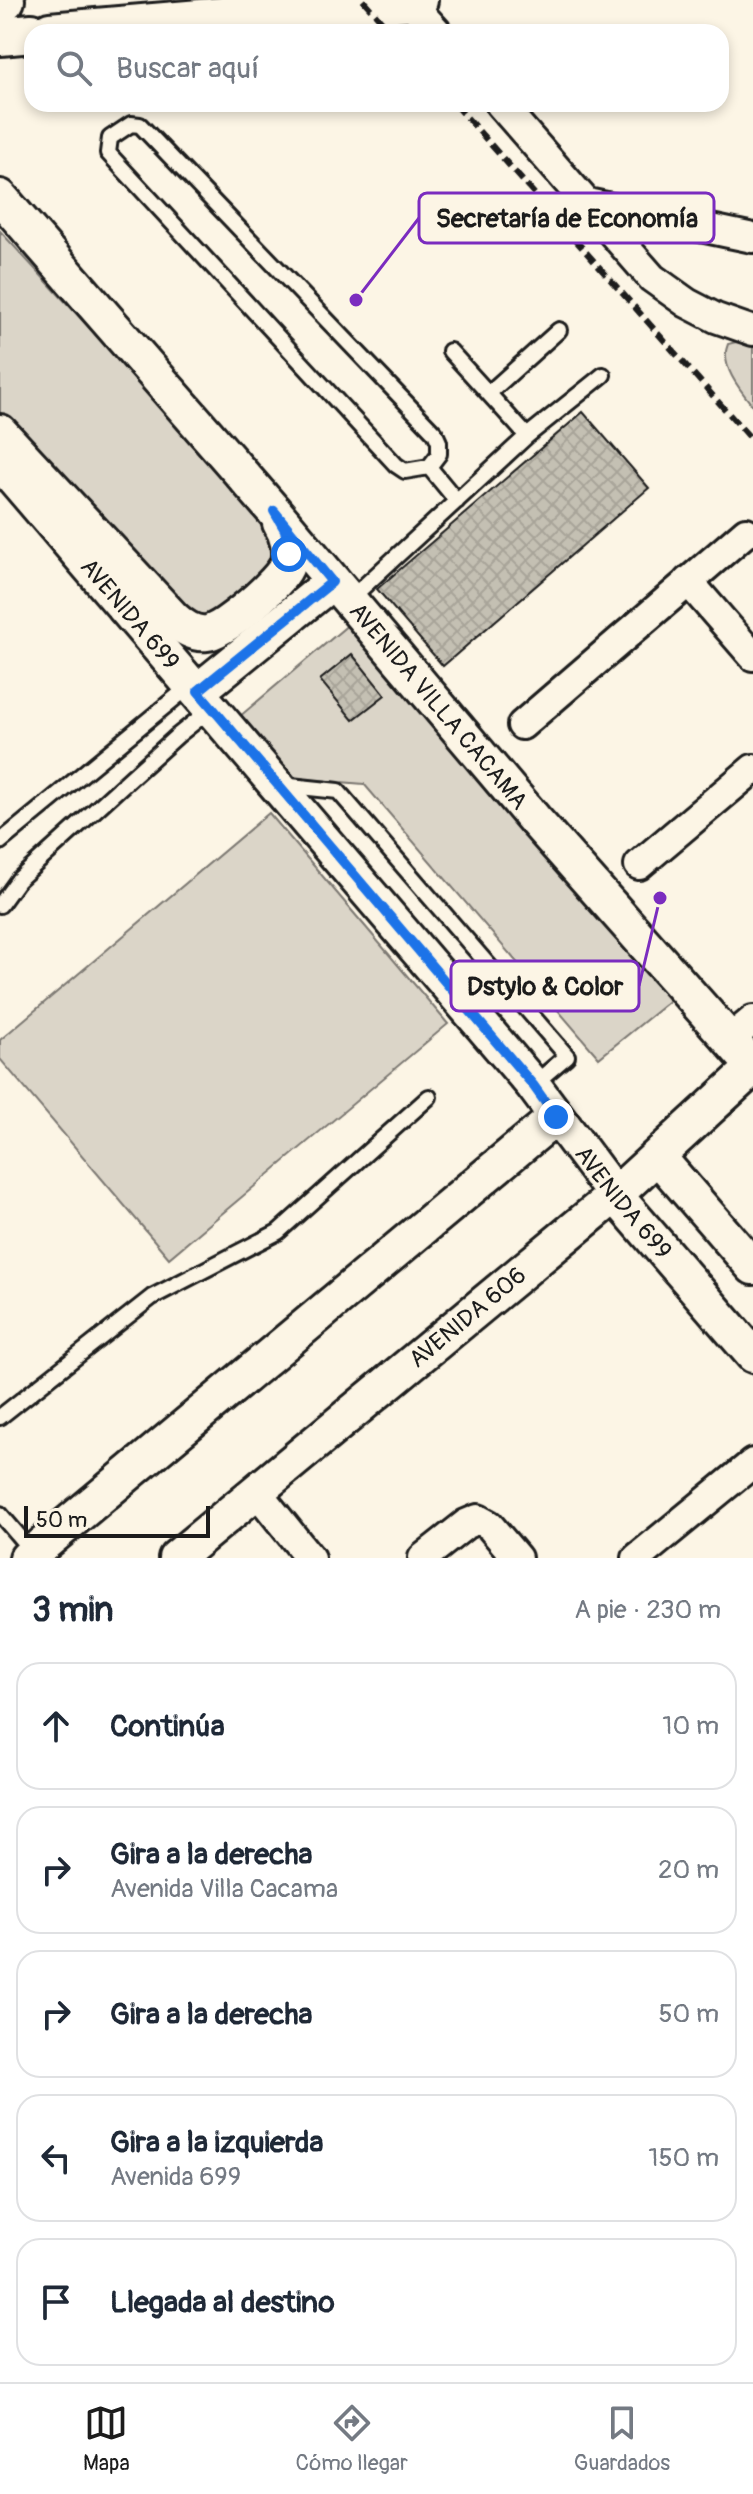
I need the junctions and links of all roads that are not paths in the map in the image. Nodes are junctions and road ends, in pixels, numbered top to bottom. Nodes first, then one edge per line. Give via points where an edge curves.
1 (418, 0) edge
2 (409, 1) edge
3 (265, 7) edge
4 (119, 24) edge
5 (430, 24) edge
6 (24, 34) edge
7 (0, 36) edge
8 (507, 112) edge
9 (0, 197) edge
10 (587, 203) junction
11 (753, 238) edge
12 (559, 330) dead end
13 (753, 331) edge
14 (450, 351) dead end
15 (603, 375) dead end
16 (489, 393) junction
17 (0, 432) edge
18 (527, 436) junction
19 (0, 462) edge
20 (429, 467) junction
21 (457, 501) junction
22 (274, 511) junction
23 (746, 532) dead end
24 (688, 581) junction
25 (340, 592) junction
26 (753, 656) edge
27 (200, 694) junction
28 (522, 725) dead end
29 (753, 769) edge
30 (277, 785) junction
31 (0, 842) edge
32 (639, 865) dead end
33 (0, 905) edge
34 (741, 1030) edge
35 (753, 1067) edge
36 (533, 1085) junction
37 (429, 1097) dead end
38 (556, 1117) junction
39 (658, 1157) junction
40 (615, 1195) junction
41 (753, 1267) edge
42 (753, 1355) edge
43 (0, 1417) edge
44 (753, 1463) edge
45 (257, 1492) junction
46 (0, 1514) edge
47 (32, 1556) edge
48 (176, 1558) edge
49 (310, 1558) edge
50 (423, 1558) edge
51 (517, 1558) edge
52 (637, 1558) edge

1 - 2 main road
2 - 3 main road
2 - 5 street
3 - 4 main road
6 - 7 main road
8 - 10 street
9 - 22 street, AVENIDA VILLA CACAMA
10 - 11 street
10 - 13 street via 652,278 687,303
12 - 16 lane
14 - 16 lane
15 - 18 lane
16 - 18 lane
17 - 22 street via 174,619 194,632 225,625 283,574 289,554 285,530
18 - 21 lane
19 - 27 street, AVENIDA 699
20 - 20 lane via 405,471 396,465 108,153 110,138 125,126 140,125 435,433 439,454
20 - 21 lane
21 - 25 lane
22 - 25 street, AVENIDA VILLA CACAMA
23 - 24 street
24 - 26 street
24 - 28 street
25 - 27 street
25 - 34 street, AVENIDA VILLA CACAMA via 534,819
27 - 30 street, AVENIDA 699
27 - 31 lane
27 - 33 lane via 177,736 18,880
29 - 32 street
30 - 36 street, AVENIDA 699
30 - 36 lane via 338,791 567,1056
34 - 35 street, AVENIDA VILLA CACAMA
35 - 39 street, AVENIDA 606
36 - 38 street, AVENIDA 699
37 - 43 lane via 278,1232 152,1297
38 - 40 street, AVENIDA 699
38 - 47 street
39 - 40 street, AVENIDA 606
39 - 41 street
40 - 42 street, AVENIDA 699
40 - 45 street, AVENIDA 606
44 - 52 street
45 - 48 street, AVENIDA 606
45 - 49 street
46 - 47 lane
50 - 51 street via 478,1519

